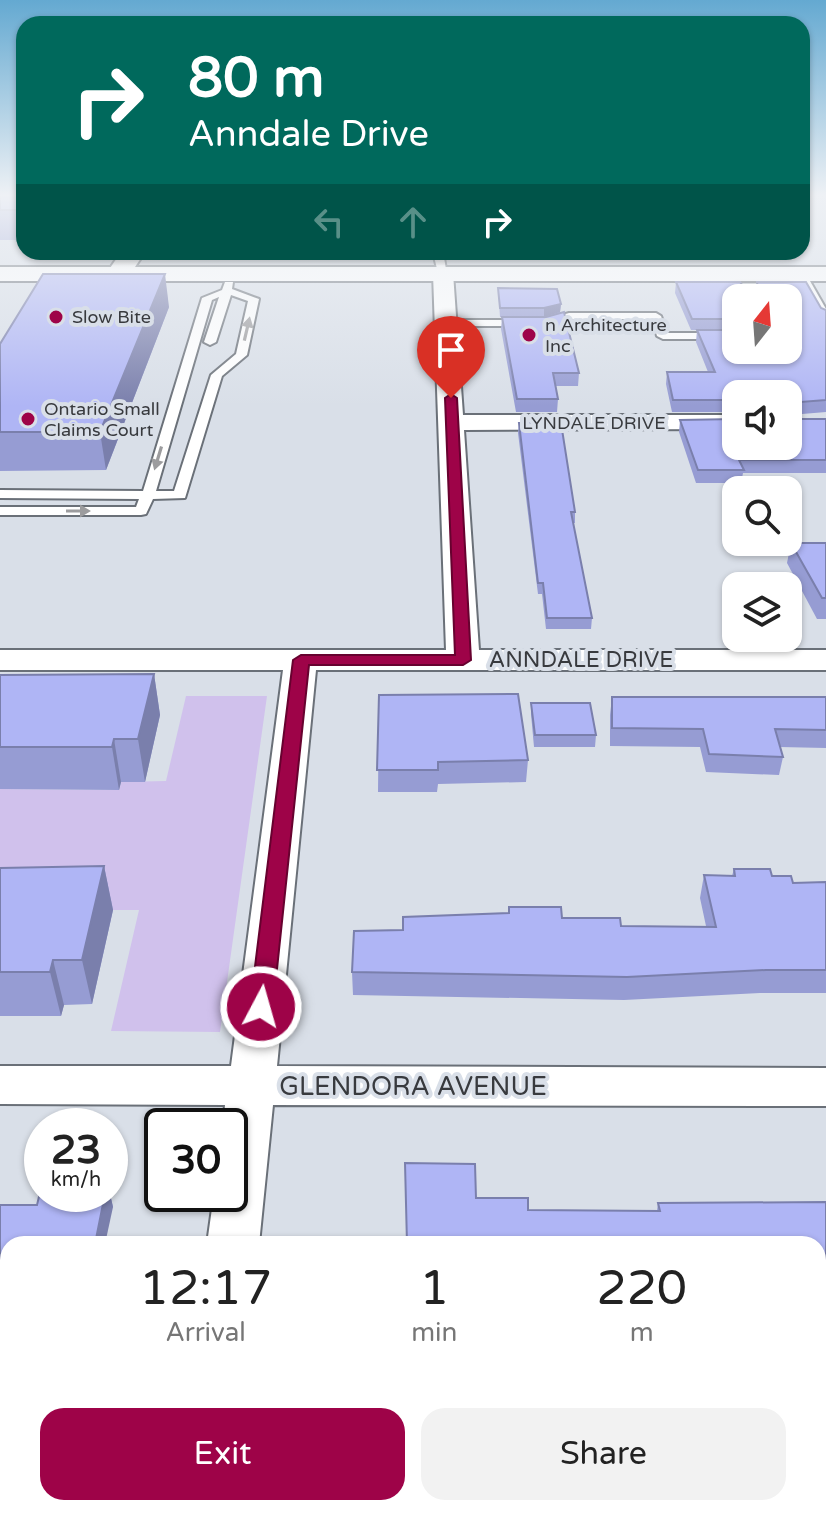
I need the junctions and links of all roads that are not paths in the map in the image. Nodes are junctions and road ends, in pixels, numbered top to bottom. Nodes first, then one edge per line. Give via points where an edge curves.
1 (124, 265) edge
2 (412, 265) edge
3 (441, 265) edge
4 (486, 265) edge
5 (0, 274) edge
6 (118, 274) junction
7 (814, 274) edge
8 (229, 282) junction
9 (826, 318) edge
10 (447, 323) junction
11 (722, 336) edge
12 (210, 342) dead end
13 (200, 376) junction
14 (722, 422) edge
15 (452, 423) junction
16 (0, 494) edge
17 (148, 495) junction
18 (0, 511) edge
19 (0, 660) edge
20 (301, 660) junction
21 (463, 660) junction
22 (826, 660) edge
23 (0, 1085) edge
24 (252, 1086) junction
25 (826, 1087) edge
26 (234, 1236) edge

1 - 6 main road
2 - 8 main road
3 - 10 street
4 - 7 main road via 739,280
5 - 6 main road
6 - 8 main road
7 - 9 lane
8 - 12 lane
8 - 13 lane via 207,298
13 -> 8 lane via 241,355 254,299
10 - 11 lane via 656,316 663,336
10 - 15 street
13 -> 17 lane
13 - 17 lane via 180,495
14 - 15 street, LYNDALE DRIVE
15 - 21 street
16 - 17 lane
18 -> 17 lane via 141,511
19 - 20 street, ANNDALE DRIVE
20 - 21 street, ANNDALE DRIVE
20 - 24 street
21 - 22 street, ANNDALE DRIVE
23 - 24 street, GLENDORA AVENUE
24 - 25 street, GLENDORA AVENUE
24 - 26 street

